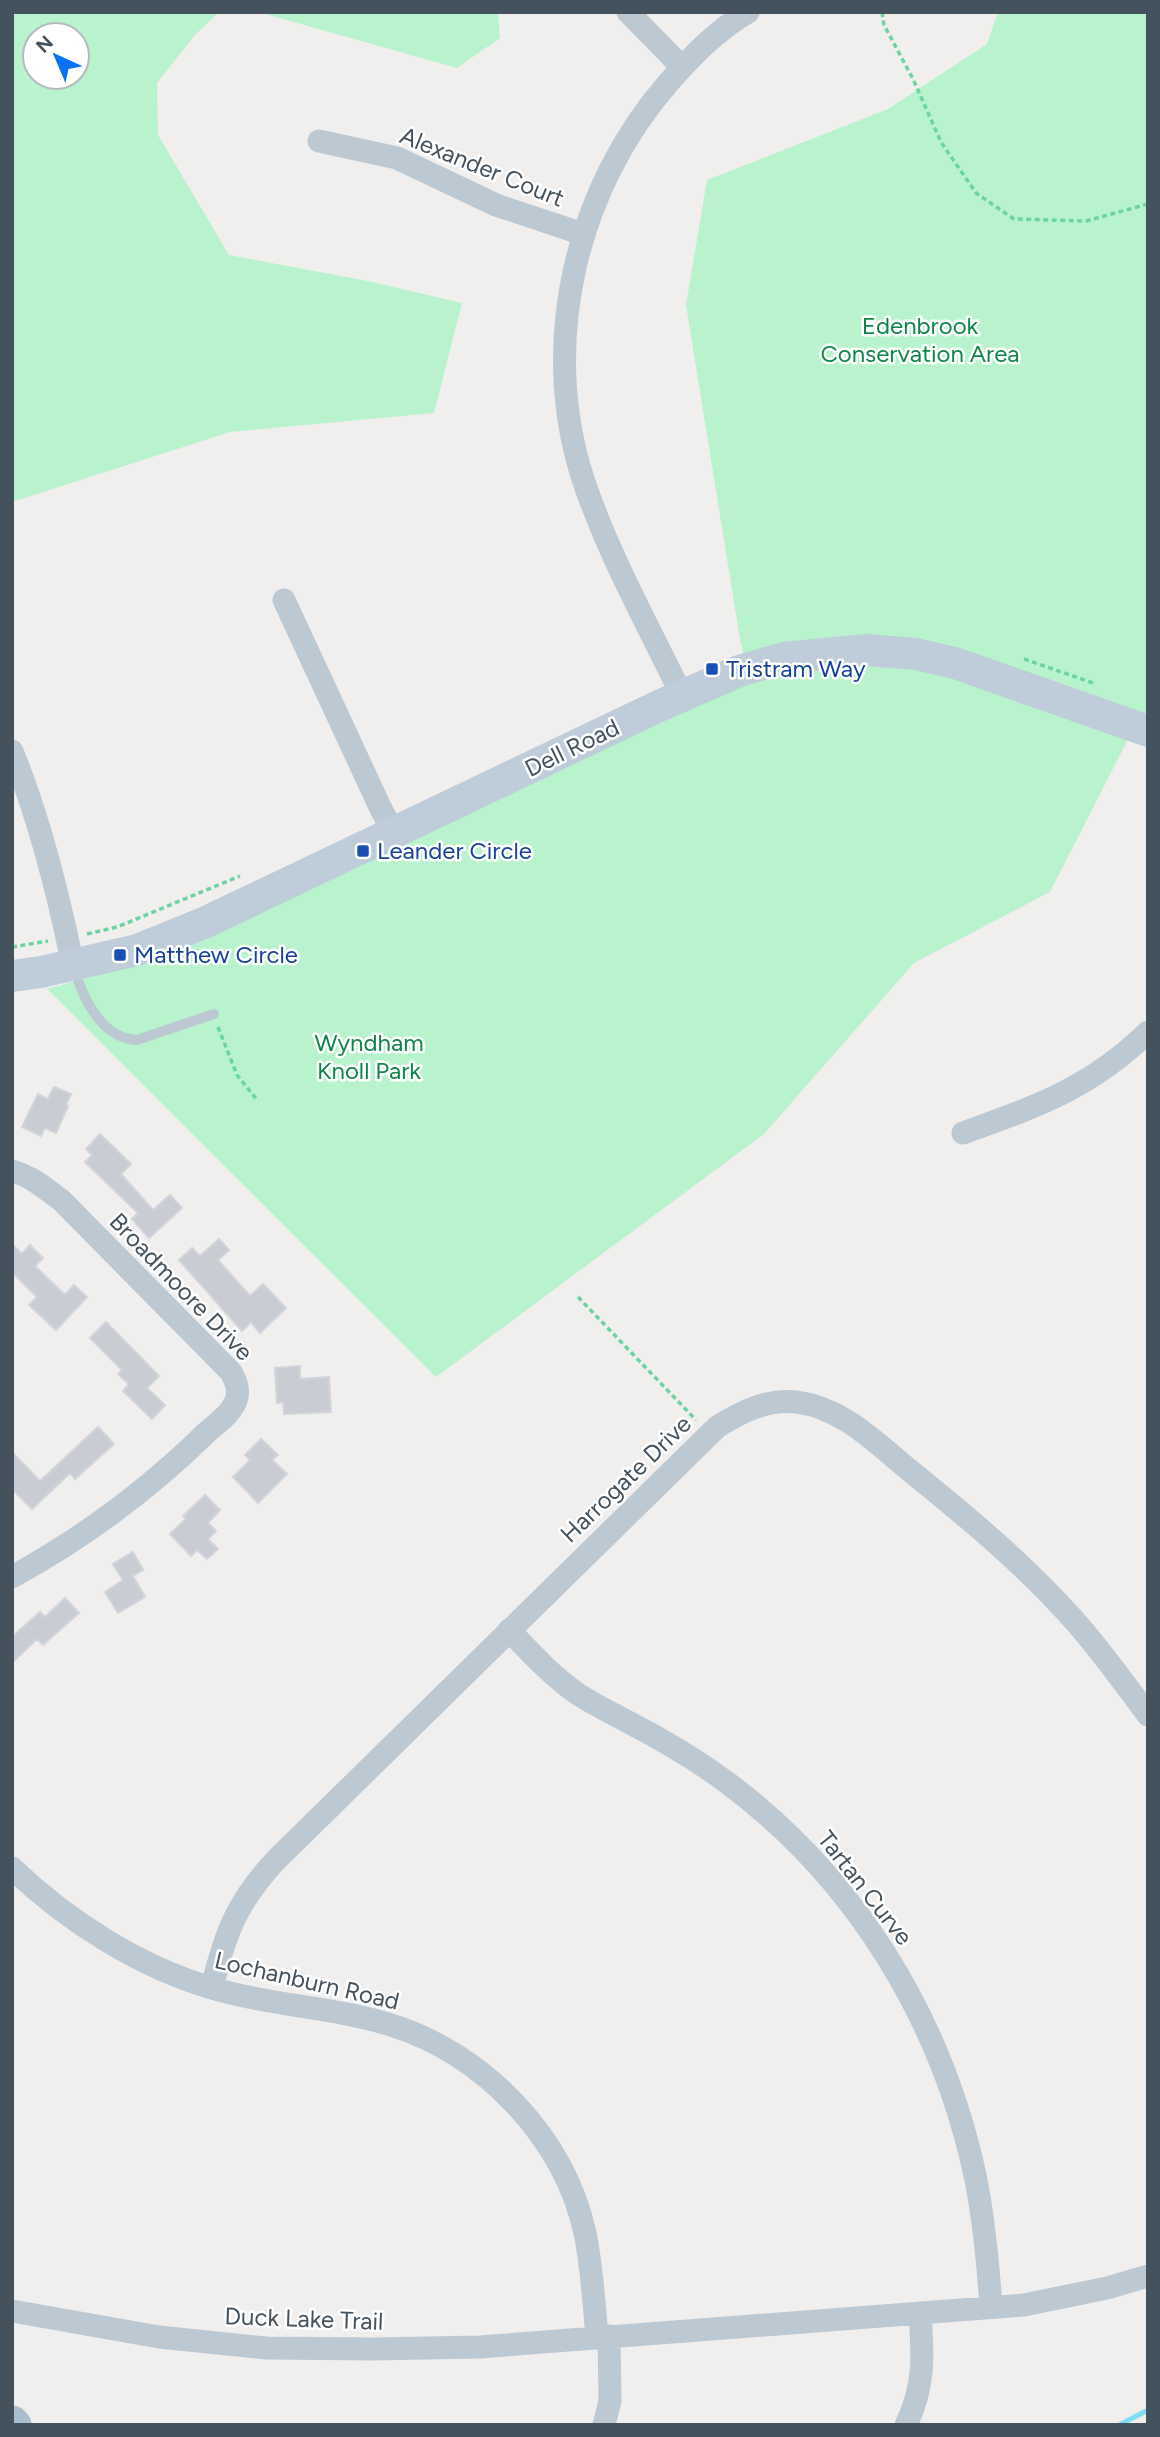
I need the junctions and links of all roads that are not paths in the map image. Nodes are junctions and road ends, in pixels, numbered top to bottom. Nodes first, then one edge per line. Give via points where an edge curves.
1 (628, 12) edge
2 (748, 12) edge
3 (682, 67) junction
4 (319, 141) dead end
5 (583, 234) junction
6 (284, 600) dead end
7 (682, 696) junction
8 (1148, 731) edge
9 (12, 751) edge
10 (394, 832) junction
11 (73, 965) junction
12 (12, 976) edge
13 (214, 1014) road end
14 (1148, 1032) edge
15 (963, 1133) dead end
16 (12, 1171) edge
17 (12, 1577) edge
18 (509, 1630) junction
19 (1148, 1715) edge
20 (12, 1868) edge
21 (212, 1989) junction
22 (1148, 2276) edge
23 (991, 2307) junction
24 (12, 2311) edge
25 (920, 2313) junction
26 (603, 2337) junction
27 (604, 2425) edge
28 (906, 2425) edge

1 - 3 street
2 - 3 street via 723,27
3 - 5 street via 619,150
4 - 5 street, Alexander Court via 397,158 496,205
5 - 7 street via 566,310 570,422 583,477 603,529
6 - 10 street
7 - 8 street, Dell Road via 784,657 866,650 955,663
7 - 10 street, Dell Road
9 - 11 street via 44,842
10 - 11 street, Dell Road via 206,922 137,950
11 - 12 street, Dell Road
11 - 13 lane via 88,1005 128,1039
14 - 15 street via 1085,1083
16 - 17 street, Broadmoore Drive via 61,1200 231,1371 237,1385 229,1411 170,1468 133,1499
18 - 19 street, Harrogate Drive via 710,1434 740,1413 766,1404 796,1402 848,1420 968,1518 1074,1620
18 - 21 street, Harrogate Drive via 253,1885 236,1913
18 - 23 street, Tartan Curve via 578,1694 667,1743 778,1823 868,1926 935,2045 958,2110 975,2176
20 - 21 street, Lochanburn Road via 93,1933
21 - 26 street, Lochanburn Road via 393,2025 469,2064 515,2103 546,2142 569,2185 585,2231
22 - 23 street via 1024,2305
23 - 25 street, Duck Lake Trail
24 - 26 street, Duck Lake Trail via 159,2337 266,2348 373,2350
25 - 26 street, Duck Lake Trail
25 - 28 street via 922,2379
26 - 27 street, Lochanburn Road via 610,2401

